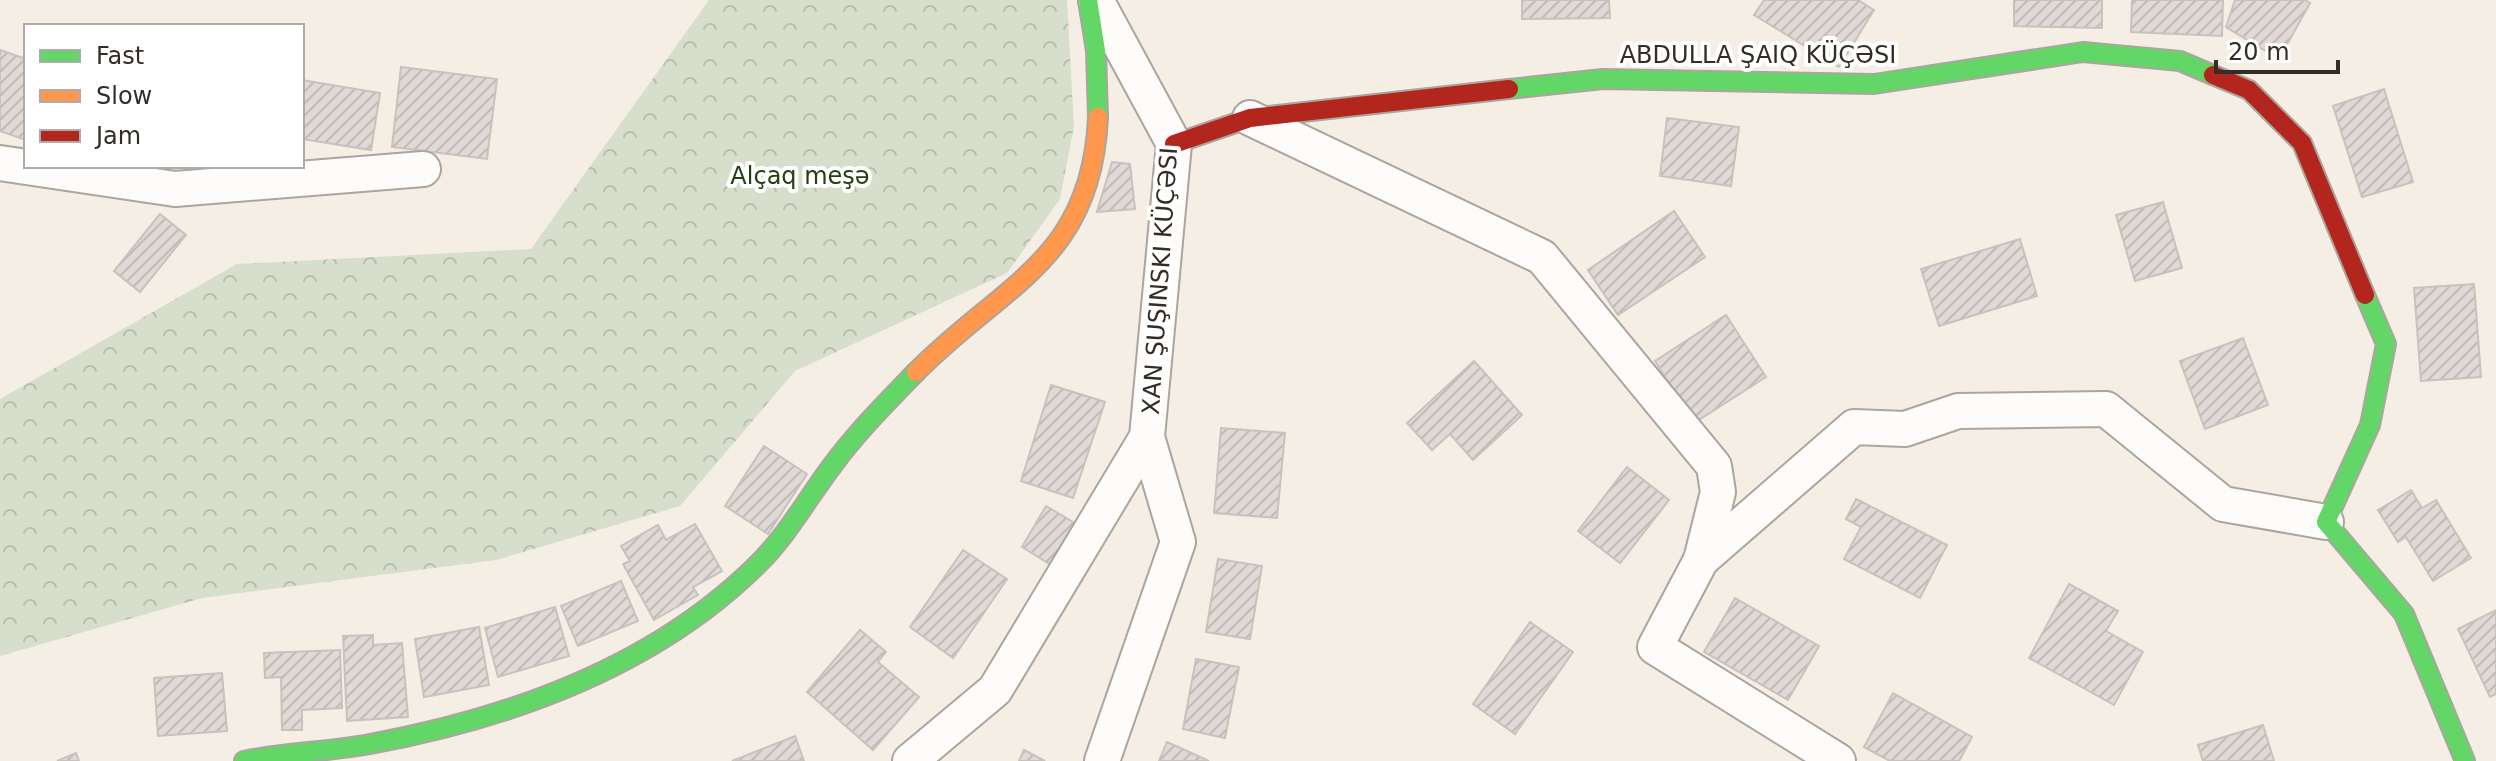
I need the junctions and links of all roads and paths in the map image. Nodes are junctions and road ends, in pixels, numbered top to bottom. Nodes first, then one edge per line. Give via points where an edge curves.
1 (1088, 0) edge
2 (1096, 0) edge
3 (1250, 118) junction
4 (1174, 144) junction
5 (0, 163) edge
6 (24, 167) edge
7 (34, 168) edge
8 (423, 169) dead end
9 (1147, 437) junction
10 (2326, 522) junction
11 (1701, 560) junction
12 (244, 761) edge
13 (910, 761) edge
14 (1102, 761) edge
15 (1838, 761) edge
16 (2465, 761) edge

1 - 12 street via 1099,90 1095,152 1081,207 1055,249 1027,277 942,344 883,405 761,560 705,610 648,648 533,702 373,744
2 - 4 street, XAN ŞUŞINSKI KÜÇƏSI
3 - 4 street, ABDULLA ŞAIQ KÜÇƏSI
3 - 10 street, ABDULLA ŞAIQ KÜÇƏSI via 1603,79 1874,84 2083,52 2180,61 2249,90 2302,143 2386,344 2370,425
3 - 11 street via 1542,257 1714,466 1718,492
4 - 9 street, XAN ŞUŞINSKI KÜÇƏSI
5 - 6 street
7 - 8 street via 175,189
9 - 13 street, XAN ŞUŞINSKI KÜÇƏSI via 995,690
9 - 14 street, XAN ŞUŞINSKI KÜÇƏSI via 1178,542
10 - 11 street via 2223,504 2106,409 1958,411 1905,429 1854,427
10 - 16 street via 2404,614
11 - 15 street via 1655,647

